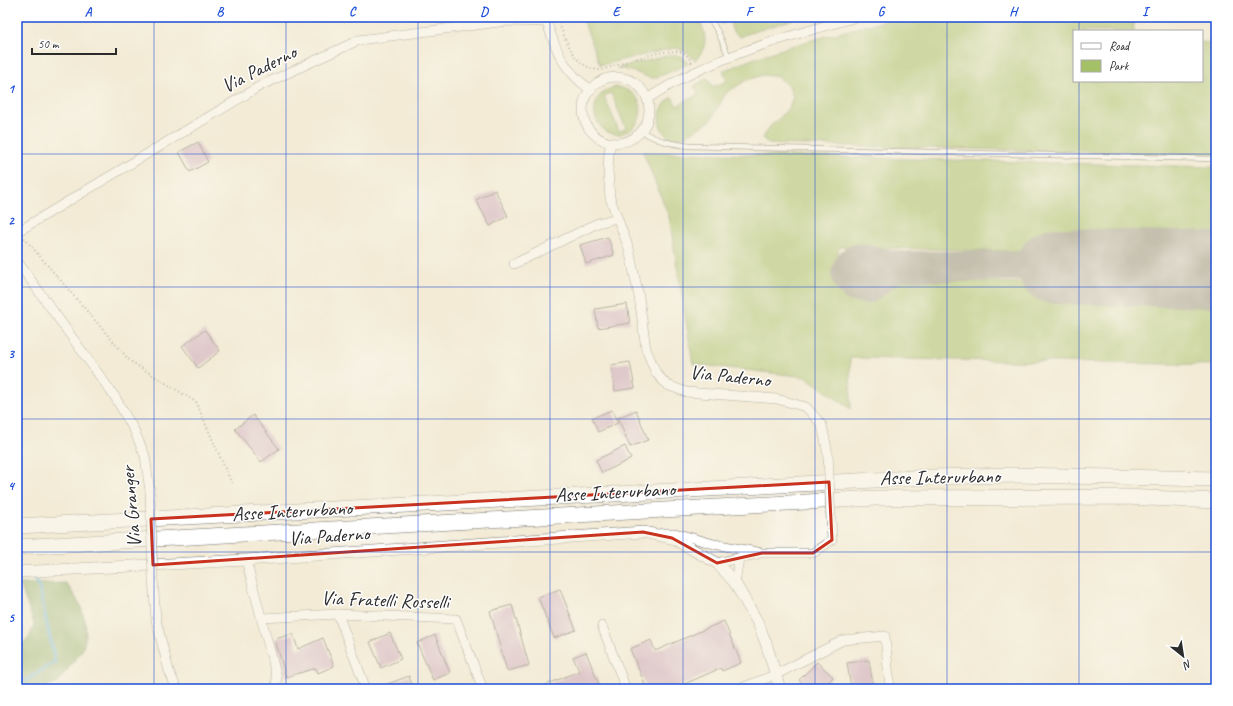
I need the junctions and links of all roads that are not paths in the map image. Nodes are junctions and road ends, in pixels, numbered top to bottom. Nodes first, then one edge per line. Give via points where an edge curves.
1 (709, 17) edge
2 (857, 17) edge
3 (546, 20) edge
4 (729, 58) junction
5 (591, 90) junction
6 (647, 99) junction
7 (641, 131) junction
8 (611, 142) junction
9 (1216, 159) edge
10 (618, 218) junction
11 (17, 232) edge
12 (17, 262) edge
13 (514, 264) dead end
14 (1216, 478) edge
15 (1216, 500) edge
16 (17, 526) edge
17 (643, 532) junction
18 (714, 544) junction
19 (17, 547) edge
20 (762, 552) junction
21 (700, 553) junction
22 (739, 558) junction
23 (246, 560) junction
24 (717, 562) junction
25 (17, 572) edge
26 (735, 583) junction
27 (338, 614) junction
28 (262, 618) junction
29 (602, 626) dead end
30 (777, 674) junction
31 (177, 689) edge
32 (275, 689) edge
33 (366, 689) edge
34 (482, 689) edge
35 (626, 689) edge
36 (739, 689) edge
37 (780, 689) edge
38 (890, 689) edge

1 - 4 lane
2 - 4 street via 787,37
3 - 5 street, Via Paderno via 563,61 573,76
3 - 11 street, Via Paderno via 507,21 358,40 260,86
4 - 6 street via 697,71
5 - 6 street via 604,80 618,77 634,83
5 - 8 street via 584,102 586,122 590,131 598,138
6 - 7 street via 648,117
7 - 8 street via 628,141
7 - 9 lane via 670,144 690,146
8 - 10 street, Via Paderno via 608,170 610,198
10 - 13 street via 598,222
10 - 20 street, Via Paderno, bridge via 629,249 640,297 646,349 656,373 667,385 686,392 777,399 806,407 822,425 828,454 832,540 813,553
12 - 31 street, Via Granger, bridge via 115,397 145,456 150,491 156,620 169,671
14 - 16 highway, Asse Interurbano via 931,476
15 - 19 highway, Asse Interurbano via 1117,497 876,498
17 - 18 street, Via Paderno via 675,533
17 - 21 street, Via Paderno via 672,538
17 - 23 street, Via Paderno
18 - 20 street, Via Paderno
18 - 21 street
20 - 22 street, Via Paderno
21 - 24 street, Via Paderno
22 - 24 street, Via Paderno
22 - 26 street
23 - 25 street, Via Paderno
23 - 28 street
24 - 26 street, Via Paderno
26 - 30 street, Via Paderno via 758,623
27 - 28 street, Via Fratelli Rosselli
27 - 33 street
27 - 34 street, Via Fratelli Rosselli via 456,619
28 - 32 street via 277,678
29 - 35 street
30 - 36 street
30 - 37 street, Via Paderno
30 - 38 street via 844,640 885,636

